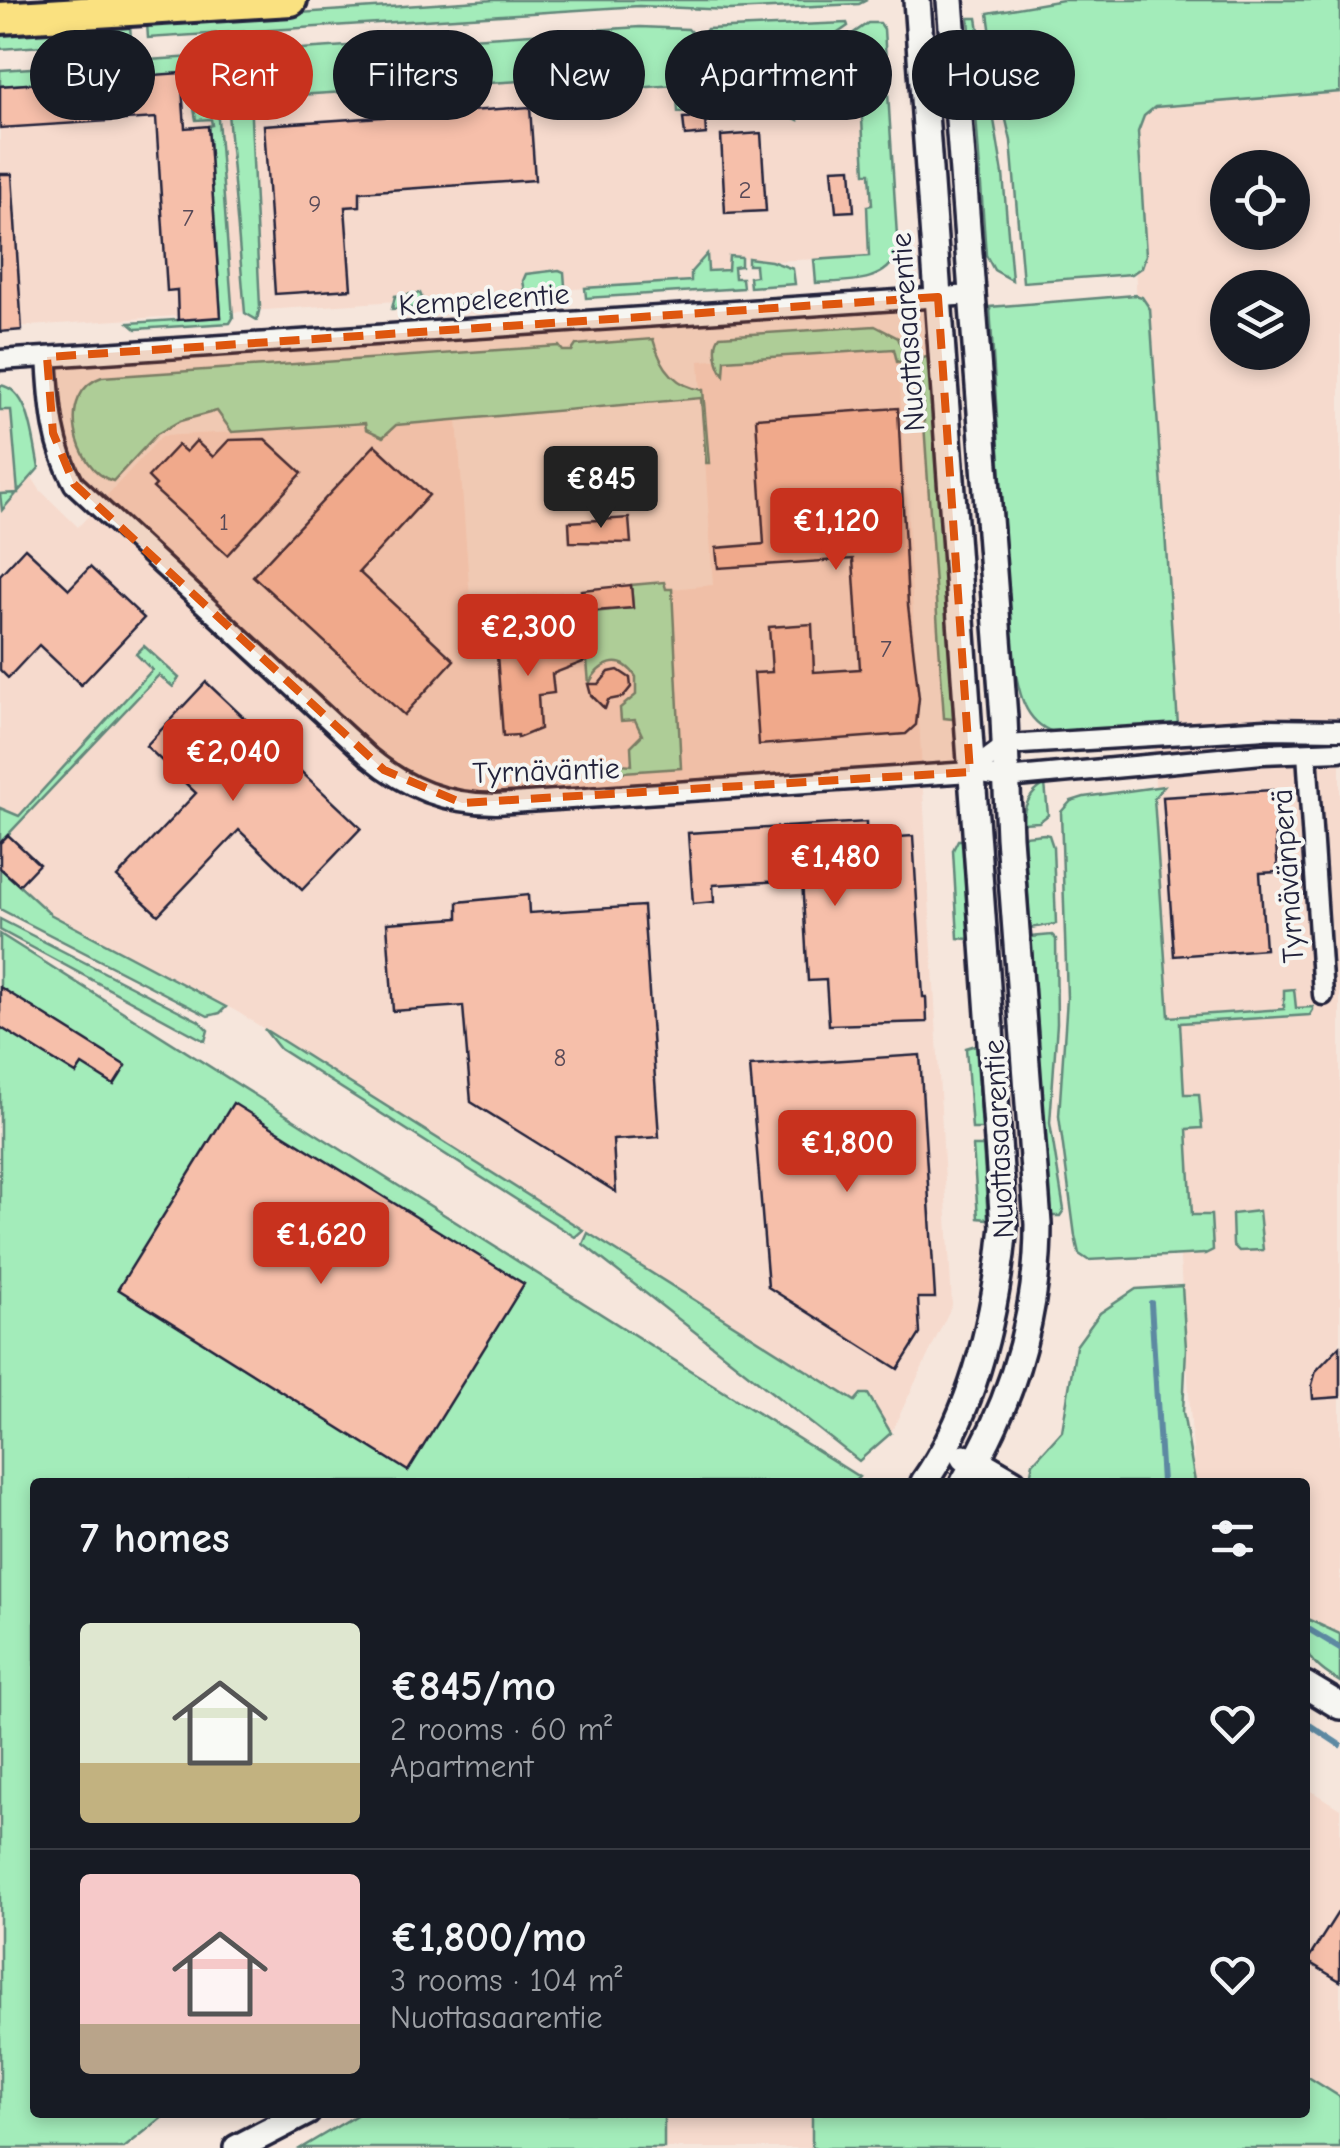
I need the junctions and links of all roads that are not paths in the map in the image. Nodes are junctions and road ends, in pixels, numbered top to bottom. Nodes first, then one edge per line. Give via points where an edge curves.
1 (291, 0) edge
2 (917, 0) edge
3 (950, 0) edge
4 (203, 3) edge
5 (0, 18) edge
6 (972, 295) junction
7 (938, 297) junction
8 (46, 357) junction
9 (0, 360) edge
10 (1340, 730) edge
11 (1006, 745) junction
12 (1340, 751) edge
13 (1307, 753) junction
14 (970, 772) junction
15 (1007, 778) junction
16 (1323, 995) dead end
17 (944, 1453) junction
18 (968, 1477) edge
19 (927, 1478) edge
20 (1310, 1687) edge
21 (1340, 1706) edge
22 (272, 2118) edge
23 (295, 2118) edge
24 (235, 2148) edge

1 - 4 main road
2 - 7 main road, Nuottasaarentie
3 - 6 main road, Nuottasaarentie
4 - 5 main road
6 - 7 street, Kempeleentie
6 - 11 main road, Nuottasaarentie
7 - 8 street, Kempeleentie
7 - 14 main road, Nuottasaarentie
8 - 9 street, Kempeleentie
8 - 14 street, Tyrnäväntie via 53,433 74,484 403,783 443,799 496,804
10 - 11 street
11 - 14 street
11 - 15 main road, Nuottasaarentie
12 - 13 street, Tyrnäväntie
13 - 15 street, Tyrnäväntie
13 - 16 street, Tyrnävänperä
14 - 15 street, Tyrnäväntie
14 - 17 main road, Nuottasaarentie via 1004,1226 984,1347
15 - 18 main road, Nuottasaarentie via 1038,1267 1006,1401
17 - 18 main road
17 - 19 main road, Nuottasaarentie
20 - 21 main road
22 - 24 main road
23 - 24 main road

